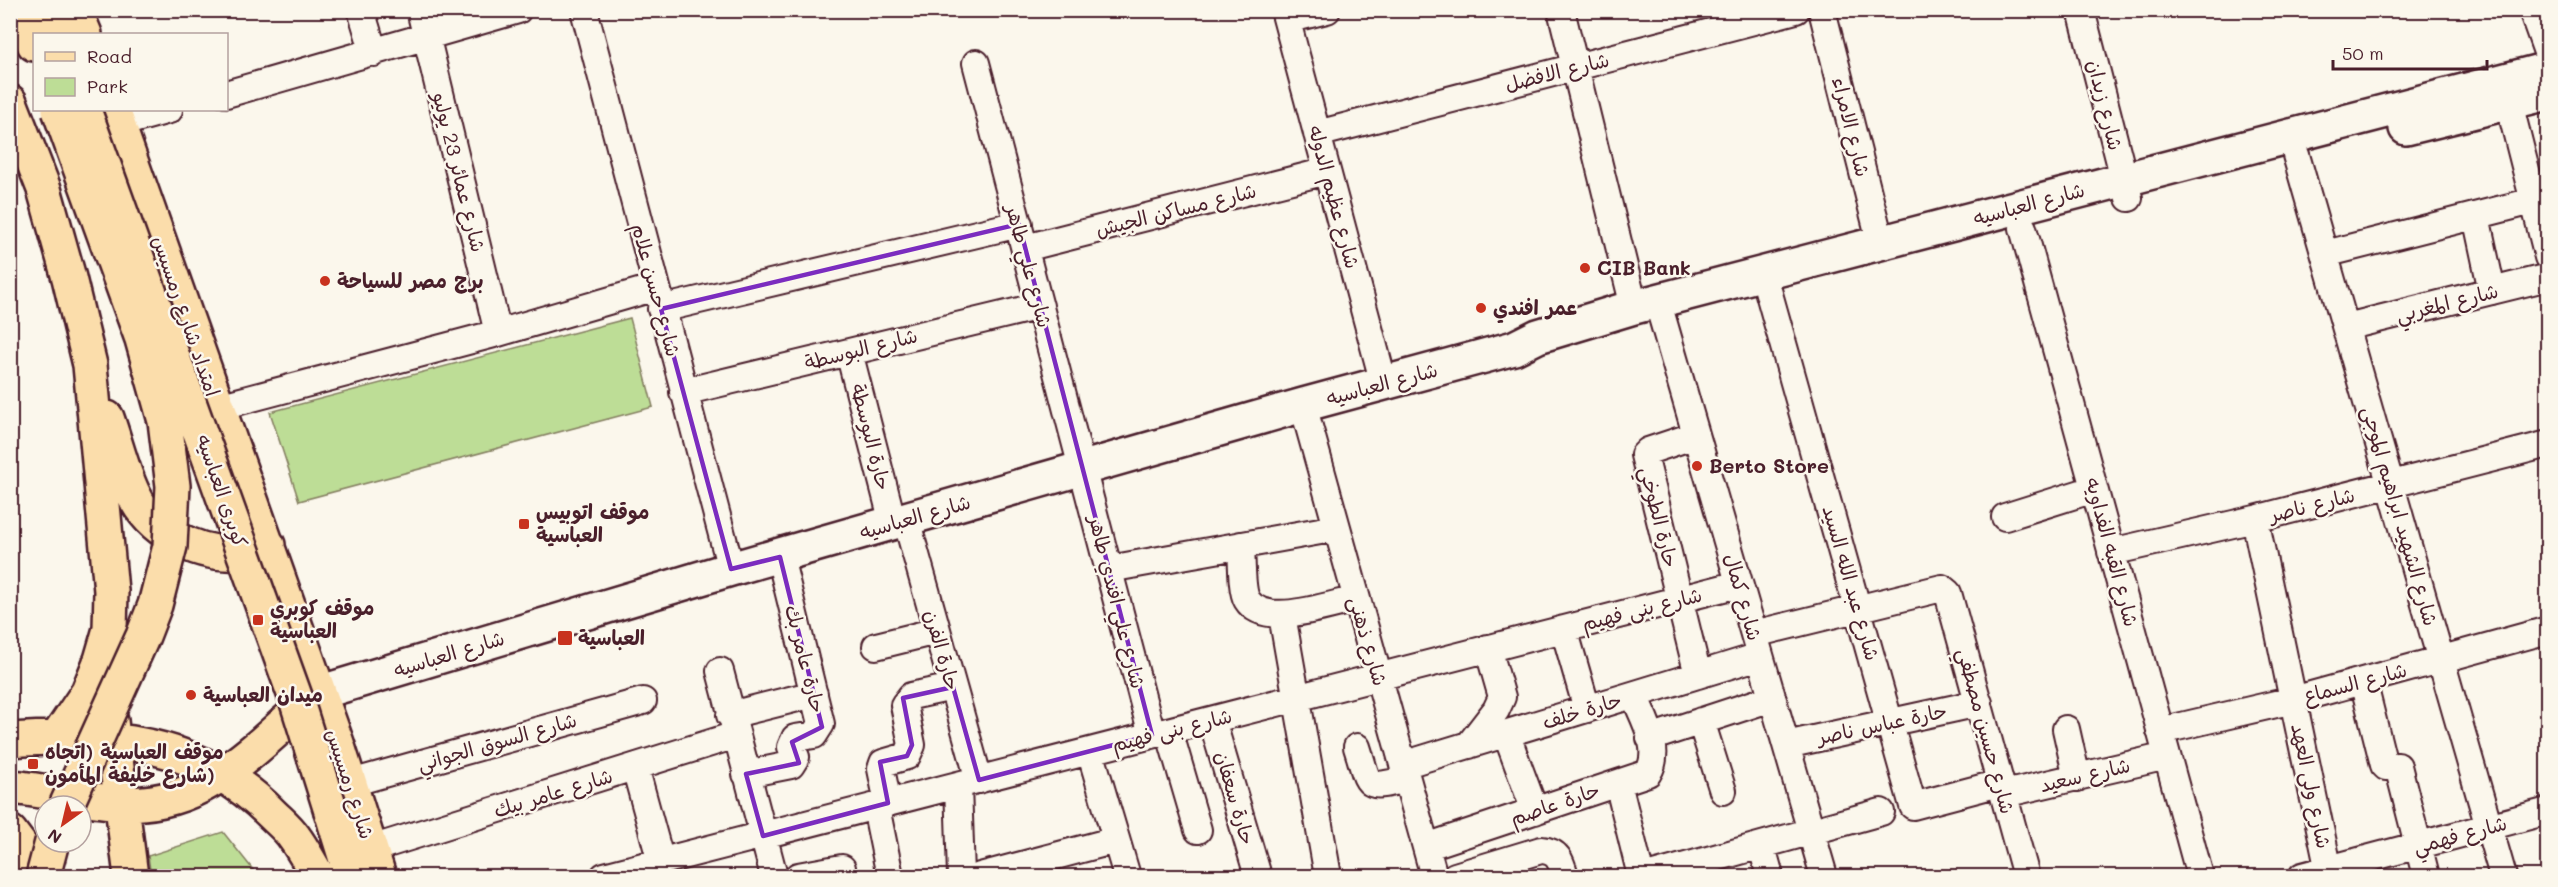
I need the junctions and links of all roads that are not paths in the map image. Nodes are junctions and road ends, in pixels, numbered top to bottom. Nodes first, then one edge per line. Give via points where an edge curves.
1 (22, 10) edge
2 (48, 10) edge
3 (75, 10) edge
4 (361, 10) edge
5 (420, 10) edge
6 (518, 10) edge
7 (584, 10) edge
8 (1327, 10) edge
9 (1562, 10) edge
10 (1796, 10) edge
11 (1822, 10) edge
12 (2081, 10) edge
13 (2532, 10) edge
14 (1286, 15) edge
15 (57, 33) edge
16 (85, 33) edge
17 (427, 38) junction
18 (33, 41) edge
19 (374, 53) junction
20 (2547, 55) edge
21 (976, 63) dead end
22 (1576, 68) junction
23 (2547, 69) edge
24 (228, 93) edge
25 (2547, 93) edge
26 (10, 102) edge
27 (2509, 103) junction
28 (59, 111) edge
29 (84, 111) edge
30 (161, 111) edge
31 (116, 117) edge
32 (1317, 134) junction
33 (2296, 155) junction
34 (1327, 171) junction
35 (2126, 189) junction
36 (2537, 189) edge
37 (2476, 216) junction
38 (2023, 228) junction
39 (1022, 236) junction
40 (1881, 244) junction
41 (2325, 254) junction
42 (2547, 257) edge
43 (2547, 278) edge
44 (1768, 290) junction
45 (2492, 291) junction
46 (658, 298) junction
47 (1040, 306) junction
48 (1648, 312) junction
49 (2346, 327) junction
50 (498, 333) junction
51 (849, 352) junction
52 (90, 365) junction
53 (1384, 384) junction
54 (683, 392) junction
55 (1303, 405) junction
56 (218, 407) junction
57 (1696, 435) junction
58 (2547, 444) edge
59 (1083, 469) junction
60 (2391, 484) junction
61 (2094, 489) junction
62 (2005, 517) dead end
63 (2255, 519) junction
64 (899, 521) junction
65 (1337, 528) junction
66 (268, 545) junction
67 (1241, 545) junction
68 (2111, 552) junction
69 (780, 557) junction
70 (731, 569) junction
71 (1109, 569) junction
72 (1739, 584) junction
73 (1942, 588) joint
74 (1357, 598) junction
75 (1679, 599) junction
76 (1858, 609) junction
77 (1281, 615) junction
78 (1564, 629) junction
79 (2547, 630) edge
80 (937, 631) junction
81 (1757, 645) junction
82 (876, 646) dead end
83 (1488, 648) junction
84 (101, 660) junction
85 (2441, 660) junction
86 (720, 671) dead end
87 (1698, 675) junction
88 (1378, 677) junction
89 (2363, 681) junction
90 (953, 687) junction
91 (318, 693) junction
92 (813, 694) junction
93 (1634, 695) junction
94 (1295, 698) junction
95 (1772, 698) junction
96 (2293, 700) junction
97 (643, 701) dead end
98 (1979, 703) junction
99 (1587, 709) junction
100 (1212, 720) junction
101 (1701, 721) junction
102 (1890, 721) junction
103 (733, 725) junction
104 (2066, 729) dead end
105 (2160, 731) junction
106 (1160, 733) junction
107 (1506, 733) junction
108 (57, 738) junction
109 (1650, 738) junction
110 (10, 740) edge
111 (114, 741) junction
112 (1470, 745) junction
113 (1786, 745) junction
114 (1357, 747) dead end
115 (1090, 751) junction
116 (2167, 756) junction
117 (635, 767) junction
118 (1405, 772) junction
119 (224, 774) junction
120 (746, 774) junction
121 (2077, 778) junction
122 (968, 782) junction
123 (351, 783) junction
124 (1618, 783) junction
125 (10, 787) edge
126 (2002, 789) junction
127 (1723, 791) dead end
128 (71, 794) edge
129 (121, 803) junction
130 (882, 805) junction
131 (1913, 806) joint
132 (1535, 810) junction
133 (1881, 812) dead end
134 (2547, 812) edge
135 (2489, 827) junction
136 (1198, 830) dead end
137 (10, 831) edge
138 (1811, 833) junction
139 (763, 836) junction
140 (1116, 840) junction
141 (2418, 846) junction
142 (1426, 847) junction
143 (1762, 847) junction
144 (49, 854) edge
145 (661, 862) junction
146 (375, 863) edge
147 (842, 868) dead end
148 (1689, 871) edge
149 (2329, 873) edge
150 (618, 875) edge
151 (43, 876) edge
152 (131, 876) edge
153 (318, 876) edge
154 (351, 876) edge
155 (774, 876) edge
156 (798, 876) edge
157 (890, 876) edge
158 (961, 876) edge
159 (980, 876) edge
160 (1127, 876) edge
161 (1258, 876) edge
162 (1328, 876) edge
163 (1438, 876) edge
164 (1565, 876) edge
165 (1654, 876) edge
166 (1770, 876) edge
167 (1824, 876) edge
168 (2026, 876) edge
169 (2200, 876) edge
170 (2302, 876) edge
171 (2426, 876) edge
172 (2503, 876) edge

1 - 18 main road
2 - 15 main road
3 - 16 main road
4 - 19 street
5 - 17 street, شارع عمائر 23 يوليو
6 - 17 street
7 - 46 street, شارع حسن علام
8 - 14 street
9 - 22 street, شارع كمال
10 - 22 street, شارع الافضل
11 - 40 street, شارع الامراء
12 - 35 street, شارع زيدان
13 - 20 street
14 - 32 street, شارع عظيم الدوله
17 - 19 street
17 - 50 street, شارع عمائر 23 يوليو
19 - 24 street
21 - 39 street, شارع علي طاهر
22 - 32 street, شارع الافضل
22 - 48 street, شارع كمال
23 - 35 main road, شارع العباسيه
25 - 27 main road, شارع العباسيه
26 - 52 main road via 44,189
27 - 33 main road, شارع العباسيه
27 - 36 street
28 - 128 main road, كوبرى العباسيه, bridge via 142,339 165,421 173,486 170,546 155,605
29 - 154 main road, كوبرى العباسيه, bridge via 292,688
30 - 31 street
31 - 56 main road, امتداد شارع رمسيس
32 - 34 street, شارع عظيم الدوله
33 - 35 main road, شارع العباسيه
33 - 41 street, شارع الشهيد ابراهيم الموجى
34 - 39 street, شارع مساكن الجيش
34 - 53 street, شارع عظيم الدوله
35 - 38 main road, شارع العباسيه
35 - 40 main road, شارع العباسيه
36 - 37 street
36 - 42 street
37 - 41 street
37 - 45 street
38 - 44 main road, شارع العباسيه
38 - 61 street, شارع القبه الفداويه
39 - 46 street, شارع مساكن الجيش
39 - 47 street, شارع علي طاهر
40 - 48 main road, شارع العباسيه
41 - 49 street, شارع الشهيد ابراهيم الموجى
43 - 45 street, شارع المغربي
44 - 48 main road, شارع العباسيه
44 - 76 street, شارع عبد الله السيد
45 - 49 street, شارع المغربي
46 - 50 street, شارع مساكن الجيش
46 - 54 street, شارع حسن علام
47 - 51 street, شارع البوسطة
47 - 59 street, شارع علي طاهر
48 - 53 main road, شارع العباسيه via 1540,347 1514,348
48 - 57 street, شارع كمال
49 - 60 street, شارع الشهيد ابراهيم الموجى
50 - 56 street, شارع مساكن الجيش
51 - 54 street, شارع البوسطة
51 - 64 street, حارة البوسطة
52 - 66 main road via 133,495 147,515 166,532 213,552 238,553
52 - 84 main road via 111,591 110,629
53 - 55 main road, شارع العباسيه
54 - 70 street, شارع حسن علام
55 - 59 main road, شارع العباسيه
55 - 65 street, شارع ذهنى
56 - 66 main road, امتداد شارع رمسيس
57 - 72 street, شارع كمال
57 - 75 street, حارة الطوخي via 1644,455
58 - 60 street, شارع ناصر
59 - 64 main road, شارع العباسيه
59 - 71 street, شارع علي افندي طاهر
60 - 63 street, شارع ناصر
60 - 85 street, شارع الشهيد ابراهيم الموجى
61 - 62 street
61 - 68 street, شارع القبه الفداويه
63 - 68 street, شارع ناصر
63 - 96 street, شارع ولى العهد
64 - 69 main road, شارع العباسيه
64 - 80 street, حارة الفرن
65 - 67 street
65 - 74 street, شارع ذهنى
66 - 91 main road, امتداد شارع رمسيس
67 - 71 street
67 - 77 street via 1246,599 1268,615
68 - 105 street, شارع القبه الفداويه
69 - 70 main road, شارع العباسيه
69 - 92 street, حارة عامر بك
70 - 91 main road, شارع العباسيه
71 - 106 street, شارع علي افندي طاهر
72 - 75 street, شارع بنى فهيم
72 - 81 street, شارع كمال
73 - 76 street, حارة خلف
73 - 98 street, شارع حسين مصطفي via 1951,599
74 - 77 street
74 - 88 street, شارع ذهنى
75 - 78 street, شارع بنى فهيم
75 - 87 street
76 - 81 street, حارة خلف
76 - 102 street, شارع عبد الله السيد
77 - 94 street
78 - 83 street, شارع بنى فهيم
78 - 99 street
79 - 85 street, شارع السماع
80 - 82 street
80 - 90 street, حارة الفرن
81 - 87 street, حارة خلف
81 - 95 street, شارع كمال
83 - 88 street, شارع بنى فهيم
83 - 112 street via 1502,697
84 - 108 main road via 88,692
84 - 111 main road
85 - 89 street, شارع السماع
85 - 135 street, شارع الشهيد ابراهيم الموجى
86 - 103 street
87 - 93 street, حارة خلف
88 - 94 street, شارع بنى فهيم
88 - 118 street, شارع ذهنى
89 - 96 street, شارع السماع
89 - 141 street via 2384,765 2398,766
90 - 122 street, حارة الفرن
90 - 130 street via 906,700 912,745 907,756 883,763
91 - 119 main road
91 - 123 main road, شارع رمسيس
92 - 103 street, شارع عامر بيك
92 - 120 street, حارة عامر بك via 821,724 814,735 795,738 791,747 795,762
93 - 99 street, حارة خلف
93 - 109 street, حارة عاصم
94 - 100 street, شارع بنى فهيم
94 - 162 street
95 - 101 street
95 - 113 street, شارع كمال
96 - 105 street, شارع السماع
96 - 149 street, شارع ولى العهد
97 - 123 street, شارع السوق الجواني
98 - 102 street, حارة عباس ناصر
98 - 126 street, شارع حسين مصطفي
99 - 107 street, حارة خلف
100 - 106 street, شارع بنى فهيم
100 - 161 street, حارة سعفان
101 - 109 street
101 - 127 street
102 - 113 street, حارة عباس ناصر
102 - 131 street, شارع عبد الله السيد
103 - 117 street, شارع عامر بيك
103 - 120 street
104 - 121 street
105 - 116 street, شارع القبه الفداويه
106 - 115 street, شارع بنى فهيم
106 - 136 street, شارع علي افندي طاهر
107 - 112 street, حارة خلف
107 - 132 street
108 - 110 main road
108 - 111 main road
109 - 124 street, حارة عاصم via 1655,751 1648,773
111 - 119 main road via 173,751
111 - 129 main road
112 - 118 street, حارة خلف
113 - 138 street, شارع كمال
114 - 118 street, حارة خلف via 1368,781 1373,785 1379,786
115 - 122 street, شارع بنى فهيم
115 - 140 street
116 - 121 street, شارع سعيد
116 - 169 street, شارع القبه الفداويه
117 - 145 street
117 - 146 street, شارع عامر بيك
118 - 142 street, شارع ذهنى
119 - 129 main road via 180,796
119 - 153 main road via 294,836
120 - 139 street
121 - 126 street, شارع سعيد
122 - 130 street, شارع بنى فهيم
122 - 158 street, حارة الفرن
123 - 146 main road, شارع رمسيس
124 - 132 street, حارة عاصم
124 - 165 street
125 - 129 main road
126 - 131 street, شارع سعيد
126 - 168 street, شارع حسين مصطفي
129 - 152 main road
130 - 139 street, شارع بنى فهيم
130 - 157 street
132 - 142 street, حارة عاصم
133 - 138 street
134 - 135 street, شارع فهمي
135 - 141 street, شارع فهمي
135 - 172 street, شارع الشهيد ابراهيم الموجى
137 - 151 main road
138 - 143 street
138 - 167 street, شارع كمال
139 - 145 street, شارع بنى فهيم
139 - 155 street
140 - 159 street
140 - 160 street
141 - 149 street, شارع فهمي
141 - 171 street
142 - 163 street, شارع ذهنى
143 - 148 street
143 - 166 street
144 - 151 main road, bridge
145 - 150 street, شارع بنى فهيم
147 - 156 street
148 - 165 street
149 - 170 street, شارع فهمي
163 - 164 street via 1541,850 1560,859

